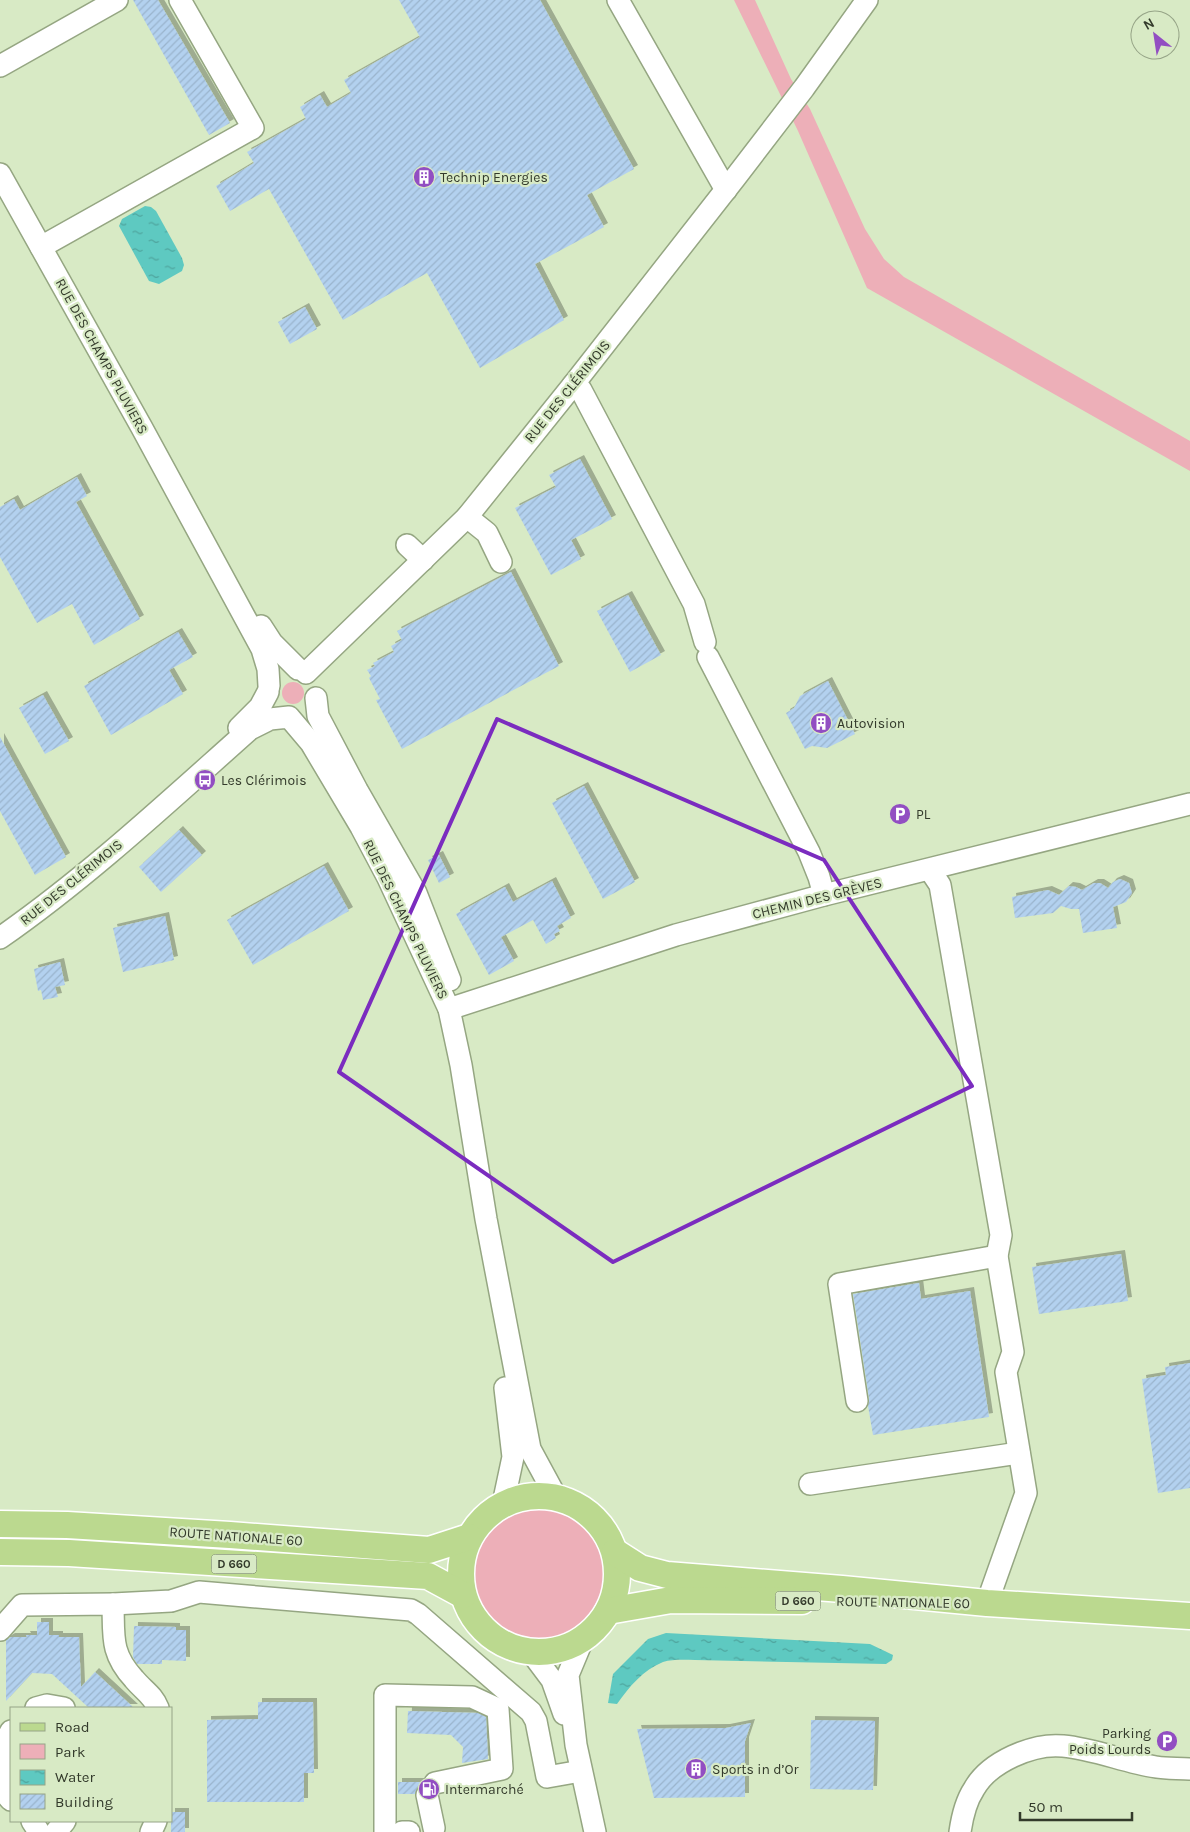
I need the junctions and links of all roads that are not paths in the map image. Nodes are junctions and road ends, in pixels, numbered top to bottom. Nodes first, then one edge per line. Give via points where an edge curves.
1 (117, 0) edge
2 (180, 0) edge
3 (618, 0) edge
4 (867, 0) edge
5 (0, 66) edge
6 (0, 174) edge
7 (726, 190) junction
8 (41, 247) junction
9 (573, 385) junction
10 (467, 517) junction
11 (202, 538) junction
12 (407, 545) dead end
13 (423, 560) junction
14 (501, 562) dead end
15 (302, 671) junction
16 (269, 689) junction
17 (316, 698) junction
18 (289, 717) junction
19 (1190, 804) edge
20 (142, 825) junction
21 (930, 870) junction
22 (824, 895) junction
23 (0, 938) edge
24 (449, 1009) junction
25 (486, 1219) junction
26 (997, 1256) junction
27 (858, 1401) dead end
28 (1019, 1453) junction
29 (810, 1484) dead end
30 (556, 1497) junction
31 (503, 1504) junction
32 (0, 1524) edge
33 (469, 1537) junction
34 (0, 1552) edge
35 (615, 1552) junction
36 (463, 1595) junction
37 (988, 1603) junction
38 (113, 1604) junction
39 (608, 1610) junction
40 (1190, 1616) edge
41 (0, 1630) edge
42 (583, 1639) junction
43 (531, 1652) junction
44 (40, 1707) edge
45 (58, 1707) edge
46 (158, 1707) edge
47 (10, 1733) edge
48 (576, 1745) junction
49 (1190, 1769) edge
50 (581, 1771) junction
51 (10, 1799) edge
52 (64, 1822) edge
53 (434, 1828) dead end
54 (56, 1832) edge
55 (385, 1832) edge
56 (402, 1832) edge
57 (409, 1832) edge
58 (595, 1832) edge
59 (960, 1832) edge

1 - 5 street
2 - 8 street via 253,128
3 - 7 street
4 - 7 street, RUE DES CLÉRIMOIS
6 - 8 street, RUE DES CHAMPS PLUVIERS
7 - 9 street, RUE DES CLÉRIMOIS
8 - 11 street, RUE DES CHAMPS PLUVIERS
9 - 10 street, RUE DES CLÉRIMOIS
9 - 22 street via 581,390 694,604 707,649 809,852
10 - 13 street, RUE DES CLÉRIMOIS
10 - 14 street via 487,533
11 - 15 street, RUE DES CHAMPS PLUVIERS via 272,643
11 - 16 street, RUE DES CHAMPS PLUVIERS via 262,649
12 - 13 street
13 - 15 street, RUE DES CLÉRIMOIS
15 - 16 street via 284,670 277,674
15 - 17 street via 315,684
16 - 18 street via 275,710
16 - 20 street, RUE DES CLÉRIMOIS via 260,707
17 - 18 street via 310,710
17 - 24 street, RUE DES CHAMPS PLUVIERS via 318,716 416,893 453,987
18 - 20 street, RUE DES CLÉRIMOIS via 270,719 250,730
18 - 24 street, RUE DES CHAMPS PLUVIERS via 311,743 361,827
19 - 21 street, CHEMIN DES GRÈVES
20 - 23 street, RUE DES CLÉRIMOIS via 42,908
21 - 22 street, CHEMIN DES GRÈVES
21 - 26 street via 940,885 1001,1235
22 - 24 street, CHEMIN DES GRÈVES via 676,935
24 - 25 street
25 - 30 street via 530,1449
25 - 31 street via 513,1457
26 - 27 street via 839,1284
26 - 28 street via 1013,1352 1006,1372
28 - 29 street
28 - 37 street via 1026,1493
30 - 31 main road via 529,1496
30 - 35 main road via 582,1508 602,1527
31 - 33 main road via 484,1518
32 - 33 main road, ROUTE NATIONALE 60 / D 660 via 220,1534 429,1550
33 - 36 main road via 461,1566
34 - 36 main road, ROUTE NATIONALE 60 / D 660 via 428,1576
35 - 37 main road, ROUTE NATIONALE 60 / D 660 via 640,1568 667,1574
35 - 39 main road via 617,1582
36 - 43 main road via 478,1622 495,1638
37 - 39 main road, ROUTE NATIONALE 60 / D 660 via 671,1600
37 - 40 main road, ROUTE NATIONALE 60 / D 660
38 - 41 street via 22,1605
38 - 46 street via 117,1656
38 - 50 street via 171,1601 199,1592 412,1610 531,1712 536,1721 547,1777
39 - 42 main road
42 - 43 main road via 558,1650
42 - 48 street via 568,1675
43 - 48 street via 552,1680
44 - 45 street
47 - 51 street via 4,1748 2,1787
48 - 50 street
49 - 59 street via 1156,1767 1061,1746 1028,1749 992,1768 974,1788
50 - 58 street
52 - 54 street
53 - 55 street via 431,1789 502,1769 498,1709 472,1697 385,1695
56 - 57 street

